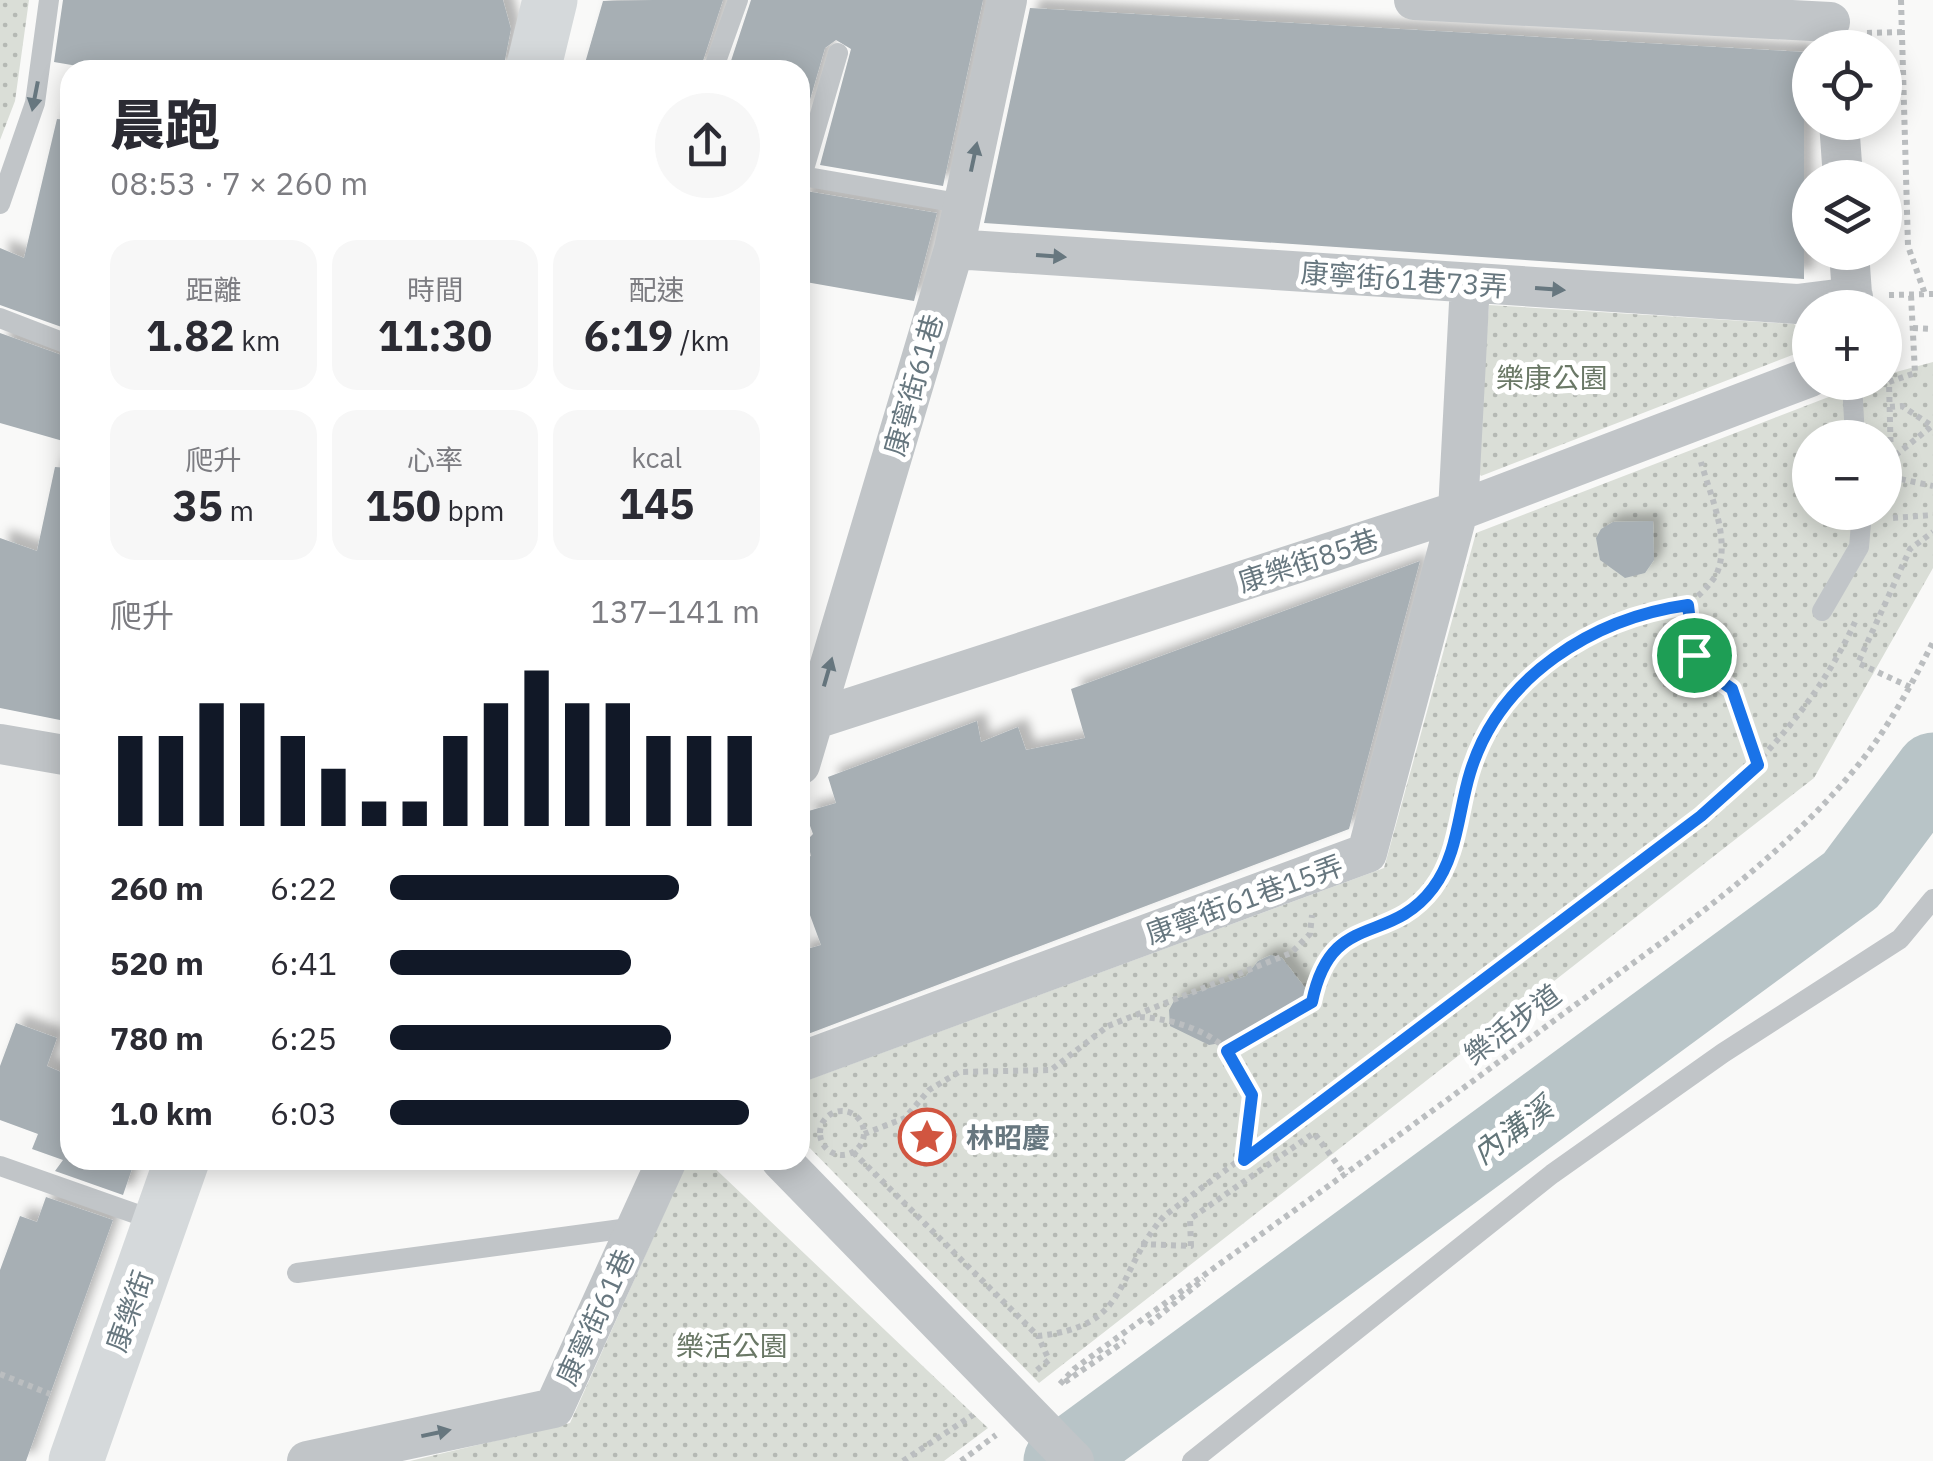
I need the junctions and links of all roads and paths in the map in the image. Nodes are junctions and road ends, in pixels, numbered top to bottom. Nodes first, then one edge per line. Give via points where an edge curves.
1 (49, 0) edge
2 (550, 0) edge
3 (738, 0) edge
4 (1007, 0) edge
5 (1414, 0) edge
6 (1901, 0) edge
7 (1830, 23) edge
8 (838, 53) dead end
9 (535, 60) edge
10 (717, 60) edge
11 (810, 149) edge
12 (810, 177) edge
13 (0, 204) edge
14 (964, 204) junction
15 (954, 249) junction
16 (1470, 284) junction
17 (1912, 294) dead end
18 (1925, 294) dead end
19 (1792, 304) edge
20 (0, 318) edge
21 (1913, 328) junction
22 (1933, 329) edge
23 (60, 342) edge
24 (1792, 384) edge
25 (1890, 407) junction
26 (1890, 420) edge
27 (1902, 449) edge
28 (1699, 456) dead end
29 (1902, 479) edge
30 (1933, 486) edge
31 (1458, 512) junction
32 (1933, 515) edge
33 (1902, 517) edge
34 (1860, 530) edge
35 (1933, 532) edge
36 (1688, 605) junction
37 (1863, 606) dead end
38 (1822, 611) dead end
39 (1933, 642) edge
40 (1910, 687) junction
41 (810, 713) edge
42 (810, 722) edge
43 (0, 744) edge
44 (60, 754) edge
45 (1758, 765) junction
46 (1933, 899) edge
47 (1312, 909) dead end
48 (1137, 1017) junction
49 (1227, 1051) junction
50 (810, 1058) edge
51 (825, 1103) dead end
52 (831, 1114) junction
53 (864, 1134) junction
54 (853, 1152) junction
55 (1244, 1160) junction
56 (0, 1166) edge
57 (179, 1170) edge
58 (662, 1170) edge
59 (789, 1170) edge
60 (1346, 1176) junction
61 (160, 1223) junction
62 (636, 1226) junction
63 (1140, 1244) junction
64 (296, 1273) dead end
65 (1205, 1278) junction
66 (1149, 1324) dead end
67 (1125, 1342) dead end
68 (1009, 1410) junction
69 (76, 1461) edge
70 (307, 1461) edge
71 (904, 1461) edge
72 (961, 1461) edge
73 (1074, 1461) edge
74 (1192, 1461) edge

1 -> 13 lane via 35,102
2 - 9 street
3 - 10 lane
14 -> 4 street, 康寧街61巷
5 - 7 street
6 - 18 path via 1908,246
8 - 11 lane
12 - 14 lane
14 - 15 street, 康寧街61巷
15 -> 16 street, 康寧街61巷73弄
41 -> 15 street, 康寧街61巷
16 -> 19 street, 康寧街61巷73弄
16 - 31 street, 康寧街61巷15弄
17 - 21 path
20 - 23 lane
21 - 22 path
21 - 25 path via 1914,373 1889,382
24 - 31 street, 康樂街85巷
25 - 26 path
25 - 27 path via 1902,406 1932,426
28 - 36 path via 1722,538 1716,574
29 - 30 path
31 - 42 street, 康樂街85巷
31 - 50 street, 康寧街61巷15弄 via 1367,854
32 - 33 path
34 - 38 lane via 1859,547
35 - 40 path via 1910,549 1858,663
36 - 45 path via 1694,655 1732,689
36 - 49 path via 1639,612 1551,659 1520,684 1471,769 1450,862 1431,891 1406,913 1352,934 1331,951 1312,1002
37 - 45 path via 1840,653
39 - 40 path, 樂活步道
40 - 60 path, 樂活步道 via 1864,758 1734,886
43 - 44 street
45 - 55 path via 1701,816
46 - 74 lane via 1900,939 1552,1174
47 - 48 path via 1310,934 1291,952
48 - 49 path via 1200,1029
48 - 53 path via 1108,1026 1051,1070 958,1072 929,1090 905,1118
49 - 55 path via 1252,1095
51 - 52 path
52 - 53 path via 853,1114
52 - 54 path via 820,1132 822,1143 841,1155
53 - 54 path
54 - 63 path via 1038,1336 1094,1322 1117,1300
55 - 63 path via 1164,1216
56 - 61 lane
57 - 61 street, 康樂街
58 - 62 street, 康寧街61巷
59 - 68 street
60 - 63 path via 1314,1133 1190,1219 1191,1246
60 - 65 path, 樂活步道
61 - 69 street, 康樂街
62 - 64 lane
70 -> 62 street, 康寧街61巷 via 554,1408
65 - 66 path
65 - 67 path, 樂活步道 via 1060,1384
68 - 71 path
68 - 72 path
68 - 73 street

